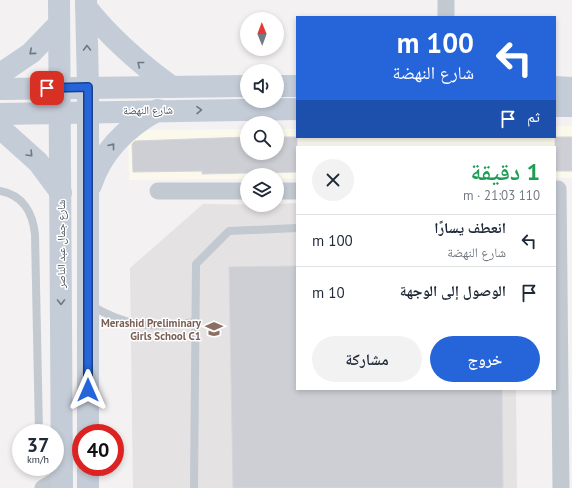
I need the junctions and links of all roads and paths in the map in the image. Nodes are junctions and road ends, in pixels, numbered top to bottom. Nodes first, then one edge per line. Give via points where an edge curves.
1 (59, 0) edge
2 (446, 0) edge
3 (86, 3) edge
4 (446, 16) edge
5 (60, 24) junction
6 (0, 74) edge
7 (240, 86) edge
8 (284, 86) edge
9 (296, 86) edge
10 (88, 87) junction
11 (172, 87) junction
12 (556, 87) edge
13 (60, 88) junction
14 (572, 88) edge
15 (0, 89) edge
16 (556, 106) edge
17 (572, 106) edge
18 (296, 109) edge
19 (160, 110) junction
20 (60, 112) junction
21 (88, 112) junction
22 (0, 114) edge
23 (0, 128) edge
24 (562, 189) edge
25 (0, 191) edge
26 (158, 191) dead end
27 (240, 191) edge
28 (284, 191) edge
29 (296, 191) edge
30 (61, 193) junction
31 (88, 193) junction
32 (296, 228) edge
33 (88, 303) junction
34 (194, 322) junction
35 (39, 424) edge
36 (88, 424) edge
37 (88, 476) edge
38 (62, 481) edge
39 (43, 488) edge
40 (88, 488) edge
41 (194, 488) edge
42 (561, 488) edge

1 - 5 street, شارع جمال عبد الناصر
2 - 4 street
10 -> 3 street
11 -> 3 street via 122,48 103,29
5 -> 6 street via 31,53
5 - 13 street, شارع جمال عبد الناصر
7 - 11 street, شارع النهضة
8 - 9 street
10 - 11 street, شارع النهضة
10 - 13 street, شارع النهضة
10 - 21 street
12 - 14 street
13 - 15 street, شارع النهضة
13 - 20 street, شارع جمال عبد الناصر
16 - 17 street
19 -> 18 street, شارع النهضة
19 - 21 street, شارع النهضة
31 -> 19 street via 94,175 114,143 143,119
20 - 21 street, شارع النهضة
20 - 22 street, شارع النهضة
20 - 30 street, شارع جمال عبد الناصر
21 - 31 street
23 -> 30 street via 38,162
24 - 42 street
25 - 35 lane via 18,199 28,209 34,221
26 - 27 street
28 - 29 street
30 -> 38 street, شارع جمال عبد الناصر
31 - 33 street
32 - 34 lane via 229,231 196,264
33 - 34 lane via 112,317 139,325 167,327
33 - 36 street
34 - 41 lane
37 - 40 street
38 - 39 street via 55,481

